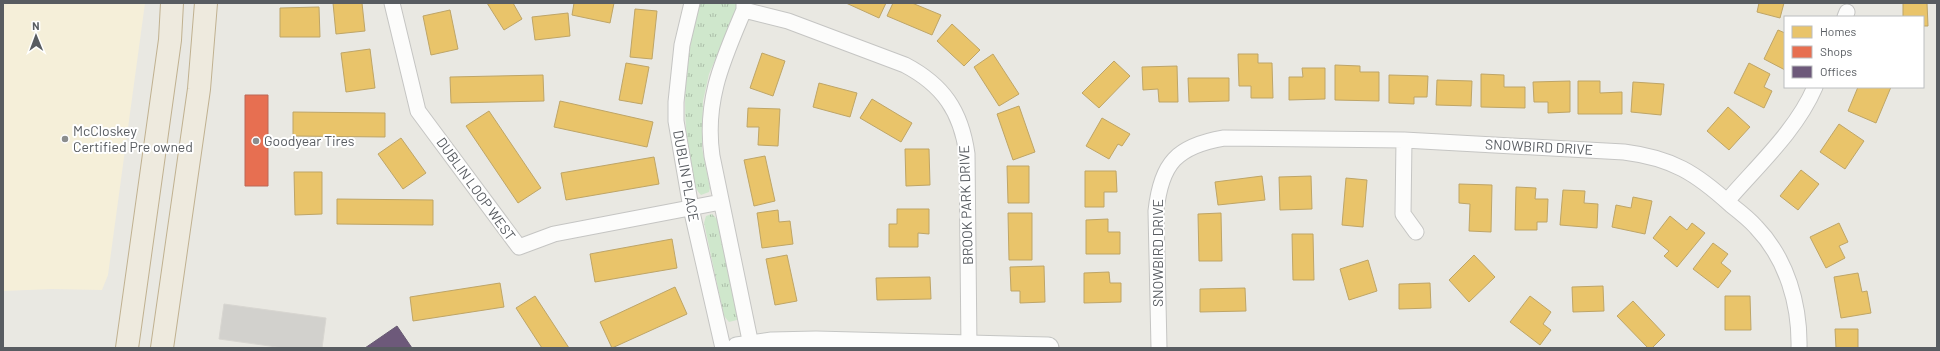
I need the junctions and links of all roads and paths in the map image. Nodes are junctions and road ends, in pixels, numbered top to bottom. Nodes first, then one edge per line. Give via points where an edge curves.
1 (172, 3) edge
2 (206, 3) edge
3 (392, 3) edge
4 (692, 3) edge
5 (744, 7) edge
6 (1815, 88) edge
7 (1404, 140) junction
8 (1727, 201) junction
9 (721, 202) junction
10 (691, 208) junction
11 (1416, 232) dead end
12 (744, 347) edge
13 (969, 347) edge
14 (127, 348) edge
15 (162, 348) edge
16 (723, 348) edge
17 (1048, 348) edge
18 (1159, 348) edge
19 (1799, 348) edge

1 - 14 highway via 170,40
2 - 15 highway via 199,89
3 - 10 street, DUBLIN LOOP WEST via 418,111 519,247 554,234
4 - 10 street, DUBLIN PLACE via 682,45 676,102 679,140
5 - 9 street, DUBLIN PLACE via 719,72 710,115 711,149
5 - 13 street, BROOK PARK DRIVE via 905,65 933,84 955,111 967,154
6 - 8 street via 1797,122
7 - 8 street, SNOWBIRD DRIVE via 1647,155 1687,170
7 - 11 street via 1403,214
7 - 18 street, SNOWBIRD DRIVE via 1224,138 1204,141 1168,157 1156,211
8 - 19 street, SNOWBIRD DRIVE via 1756,227 1782,263 1794,298
9 - 10 street, DUBLIN LOOP WEST
9 - 12 street, DUBLIN PLACE
10 - 16 street, DUBLIN PLACE
12 - 13 main road via 816,342
13 - 17 main road

